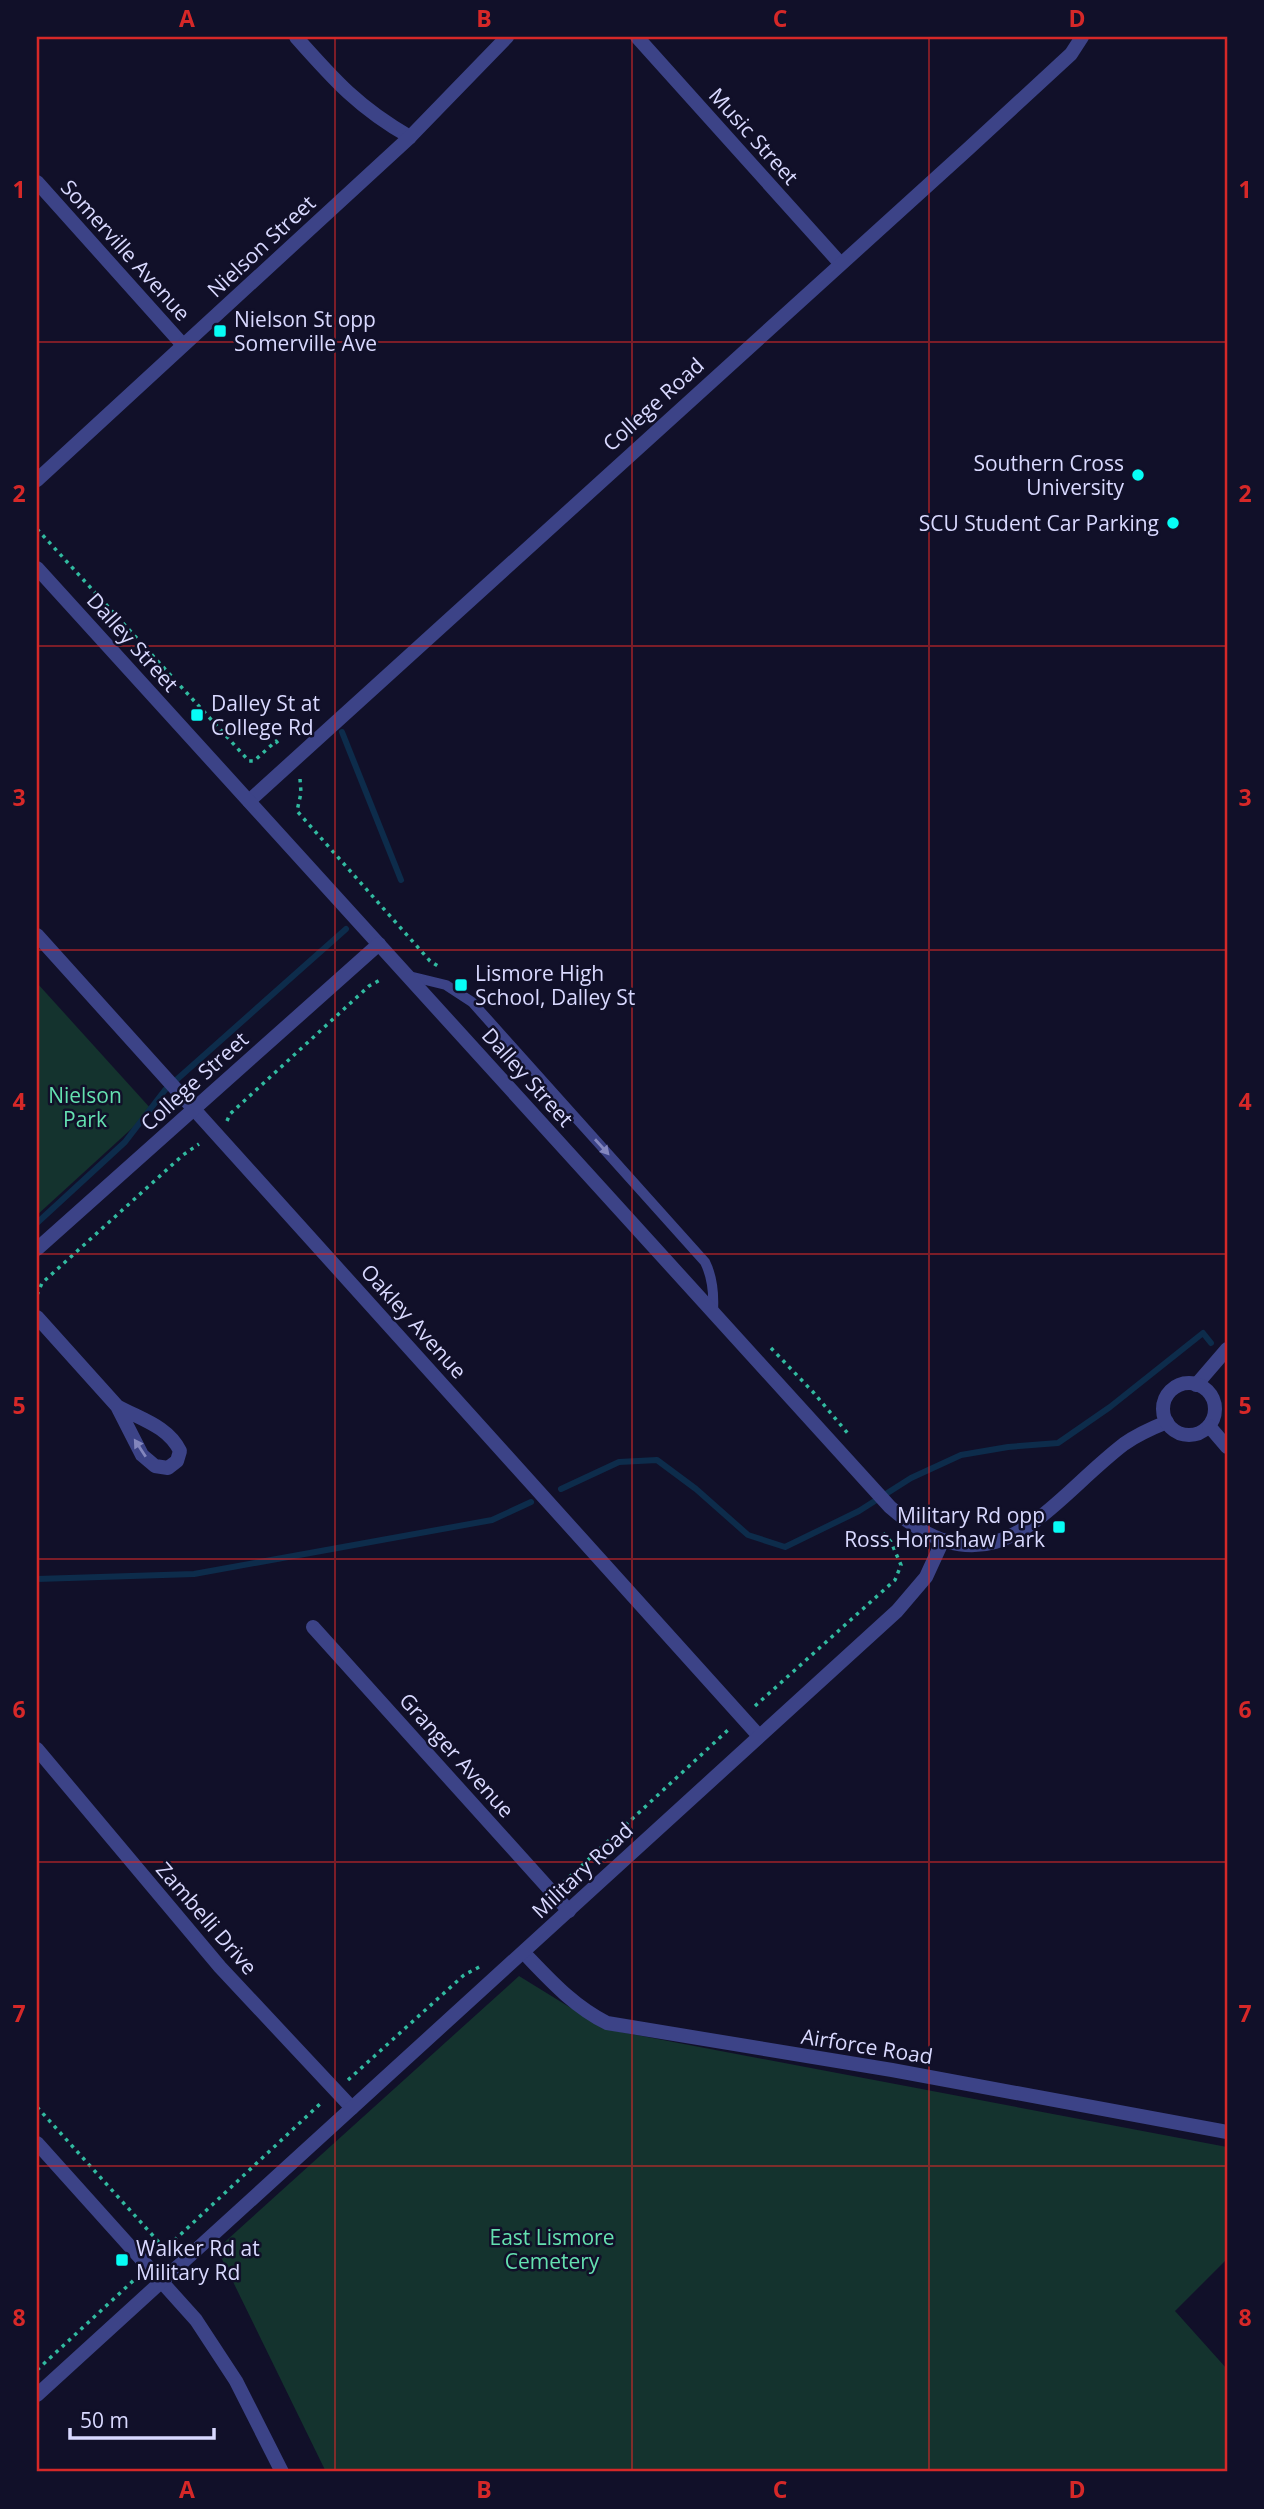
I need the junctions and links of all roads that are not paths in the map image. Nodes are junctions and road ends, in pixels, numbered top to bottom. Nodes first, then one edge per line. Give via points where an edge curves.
1 (296, 37) edge
2 (507, 37) edge
3 (637, 37) edge
4 (1082, 37) edge
5 (411, 137) junction
6 (37, 182) edge
7 (840, 263) junction
8 (183, 345) junction
9 (37, 480) edge
10 (37, 568) edge
11 (249, 801) junction
12 (37, 935) edge
13 (379, 944) junction
14 (408, 976) junction
15 (195, 1110) junction
16 (37, 1249) edge
17 (713, 1311) junction
18 (37, 1317) edge
19 (1227, 1349) edge
20 (1196, 1385) junction
21 (117, 1406) junction
22 (1167, 1422) junction
23 (1209, 1426) junction
24 (1227, 1447) edge
25 (943, 1540) junction
26 (313, 1627) dead end
27 (759, 1736) junction
28 (37, 1749) edge
29 (569, 1911) junction
30 (524, 1953) junction
31 (352, 2108) junction
32 (1227, 2132) edge
33 (37, 2143) edge
34 (162, 2281) junction
35 (37, 2395) edge
36 (282, 2472) edge

1 - 5 street via 359,104
2 - 5 street, Nielson Street
3 - 7 street, Music Street
4 - 7 street, College Road via 1071,54
5 - 8 street, Nielson Street
6 - 8 street, Somerville Avenue
7 - 11 street, College Road
8 - 9 street, Nielson Street
10 - 11 street, Dalley Street
11 - 13 street, Dalley Street
12 - 15 street, Oakley Avenue
13 - 14 street, Dalley Street
13 - 15 street, College Street
14 - 17 street, Dalley Street
14 -> 17 lane via 446,985 481,1012 705,1262 714,1295
15 - 16 street, College Street
15 - 27 street, Oakley Avenue
17 - 25 street, Dalley Street via 890,1507 915,1527
18 - 21 street
19 - 20 street
20 - 22 street via 1179,1385 1167,1397
20 - 23 street via 1213,1399 1215,1413
21 -> 21 street via 174,1438 180,1451 177,1461 168,1468 155,1466 142,1455
22 - 23 street via 1186,1435
22 - 25 street via 1124,1444 1024,1531 984,1543
23 - 24 street
25 - 27 street, Military Road via 926,1577 897,1611
26 - 29 street, Granger Avenue
27 - 29 street, Military Road
28 - 31 street, Zambelli Drive via 220,1967
29 - 30 street, Military Road
30 - 31 street, Military Road
30 - 32 street, Airforce Road via 570,2000 607,2023
31 - 34 street, Military Road
33 - 34 street
34 - 35 street, Military Road
34 - 36 street via 214,2347

